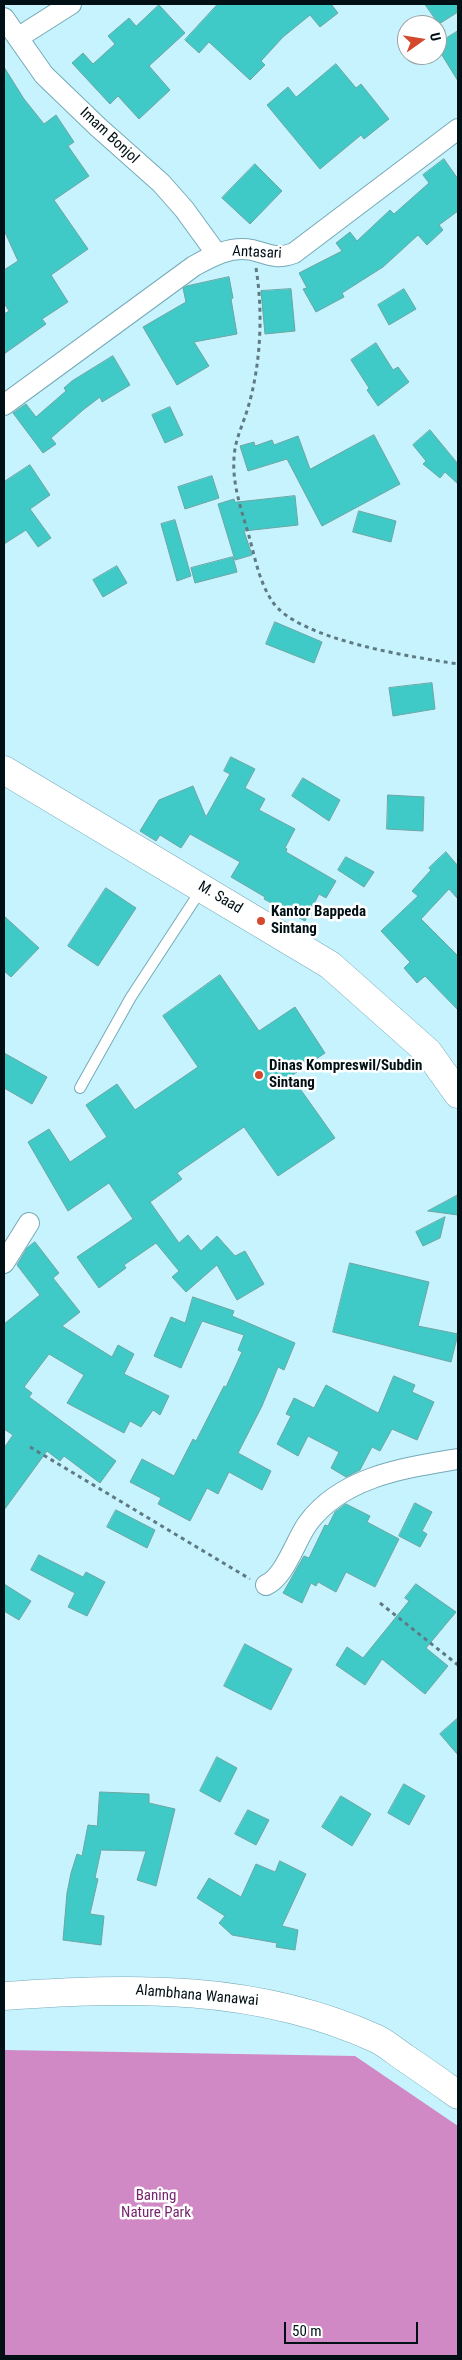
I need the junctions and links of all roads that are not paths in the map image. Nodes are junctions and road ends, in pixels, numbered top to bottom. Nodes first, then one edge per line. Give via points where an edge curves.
1 (71, 4) edge
2 (4, 18) edge
3 (18, 37) junction
4 (458, 129) edge
5 (216, 253) junction
6 (4, 405) edge
7 (4, 770) edge
8 (203, 888) junction
9 (80, 1088) dead end
10 (458, 1094) edge
11 (30, 1223) dead end
12 (4, 1263) edge
13 (458, 1459) edge
14 (266, 1585) road end
15 (4, 1996) edge
16 (458, 2094) edge

1 - 3 street
2 - 3 street, Imam Bonjol
3 - 5 street, Imam Bonjol via 44,75 161,184
4 - 5 street, Antasari via 294,253 280,257 252,250
5 - 6 street, Antasari
7 - 8 street, M. Saad
8 - 9 lane via 131,997
8 - 10 street, M. Saad via 307,950 349,980 428,1052
11 - 12 street
13 - 14 street via 414,1466 361,1481 346,1489 308,1523 275,1579
15 - 16 street, Alambhana Wanawai via 128,1990 266,2002 312,2014 378,2040

